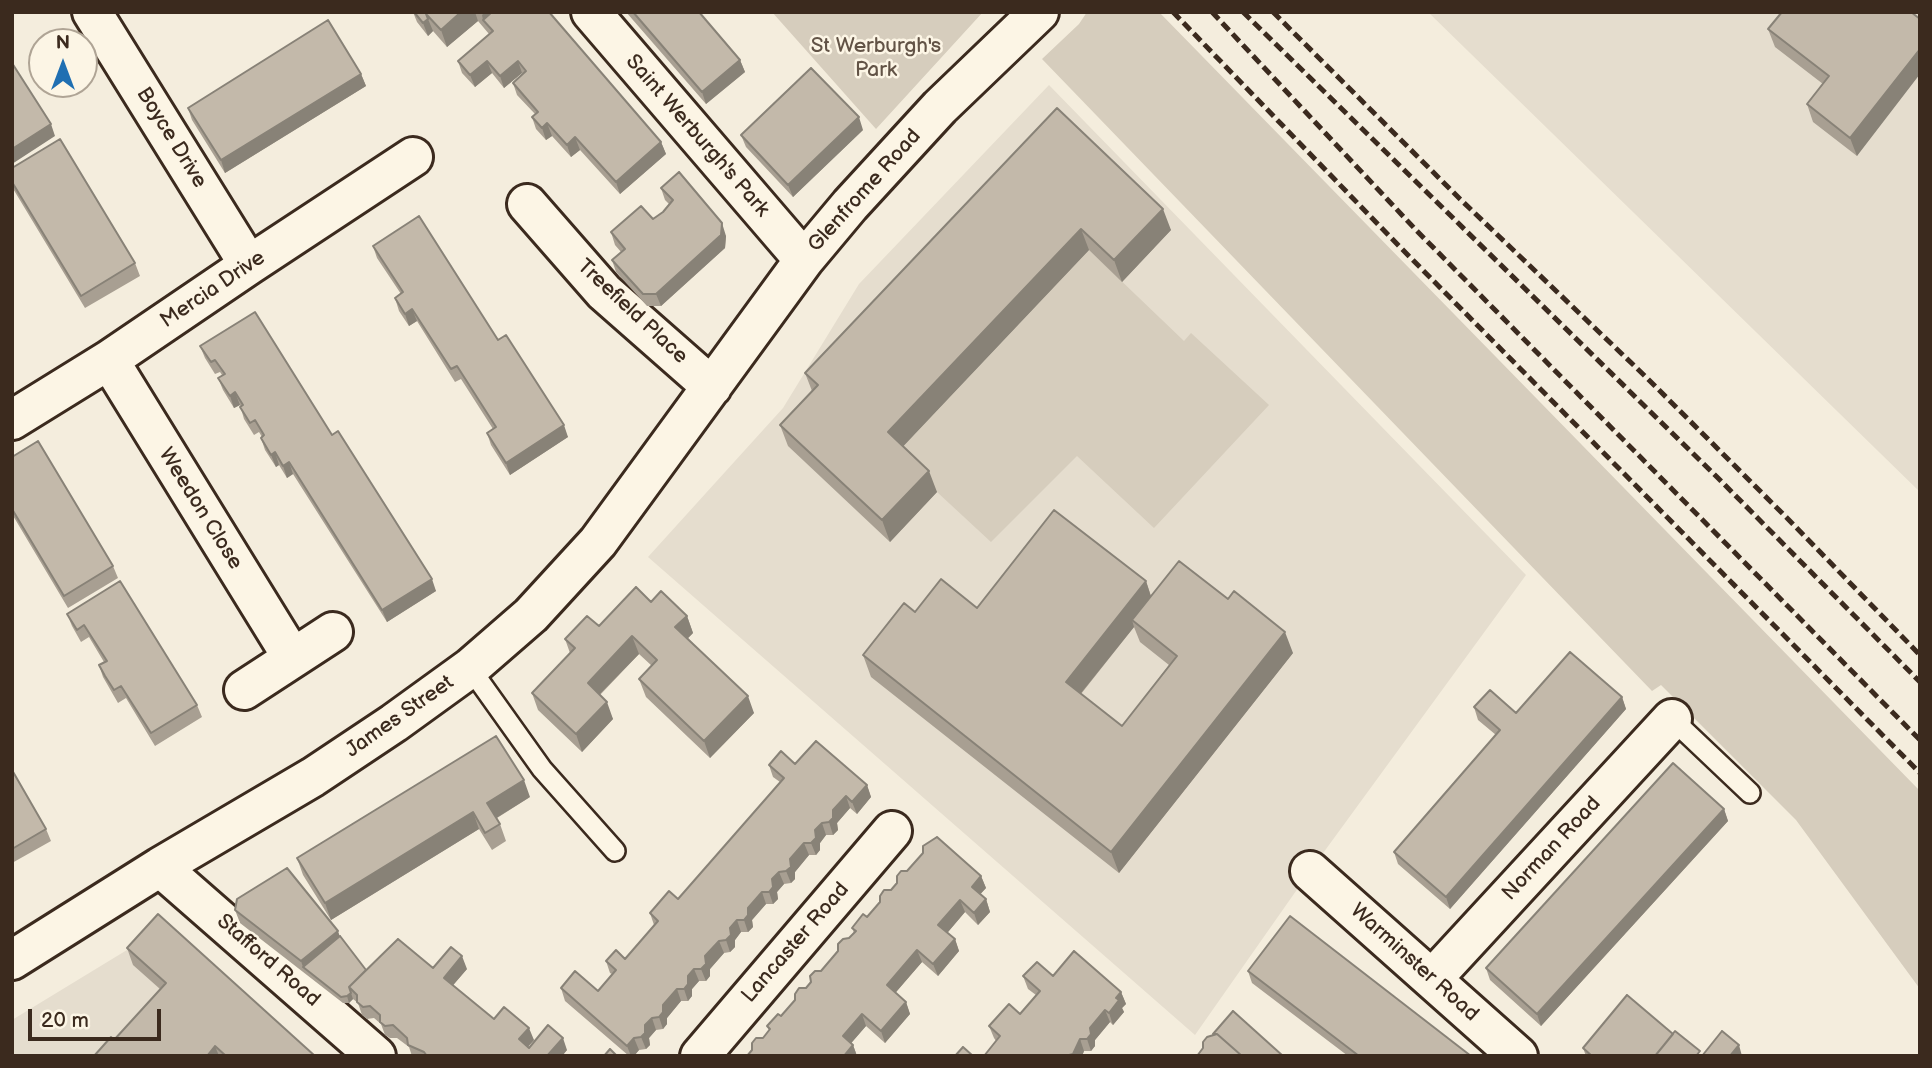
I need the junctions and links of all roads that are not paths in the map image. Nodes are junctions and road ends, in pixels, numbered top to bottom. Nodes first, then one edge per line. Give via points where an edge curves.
1 (92, 12) edge
2 (591, 12) edge
3 (1039, 12) edge
4 (413, 157) dead end
5 (527, 204) dead end
6 (803, 260) junction
7 (249, 265) junction
8 (109, 360) junction
9 (712, 387) junction
10 (12, 420) edge
11 (333, 632) dead end
12 (292, 657) junction
13 (470, 668) junction
14 (244, 690) dead end
15 (1672, 719) joint
16 (1750, 793) dead end
17 (892, 831) dead end
18 (615, 851) dead end
19 (160, 867) junction
20 (1310, 871) dead end
21 (12, 960) edge
22 (1433, 978) junction
23 (376, 1056) edge
24 (699, 1056) edge
25 (1518, 1056) edge

1 - 7 street, Boyce Drive
2 - 6 street, Saint Werburgh's Park
3 - 6 street, Glenfrome Road via 940,107
4 - 7 street, Mercia Drive
5 - 9 street, Treefield Place via 604,292
6 - 9 street, Glenfrome Road
7 - 8 street, Mercia Drive
8 - 10 street, Mercia Drive
8 - 12 street, Weedon Close
9 - 13 street, James Street via 598,542 531,615
11 - 12 street
12 - 14 street
13 - 18 lane via 542,769
13 - 19 street, James Street via 313,777
15 - 16 lane
15 - 22 street, Norman Road
17 - 24 street, Lancaster Road
19 - 21 street, James Street
19 - 23 street, Stafford Road
20 - 22 street, Warminster Road
22 - 25 street, Warminster Road

